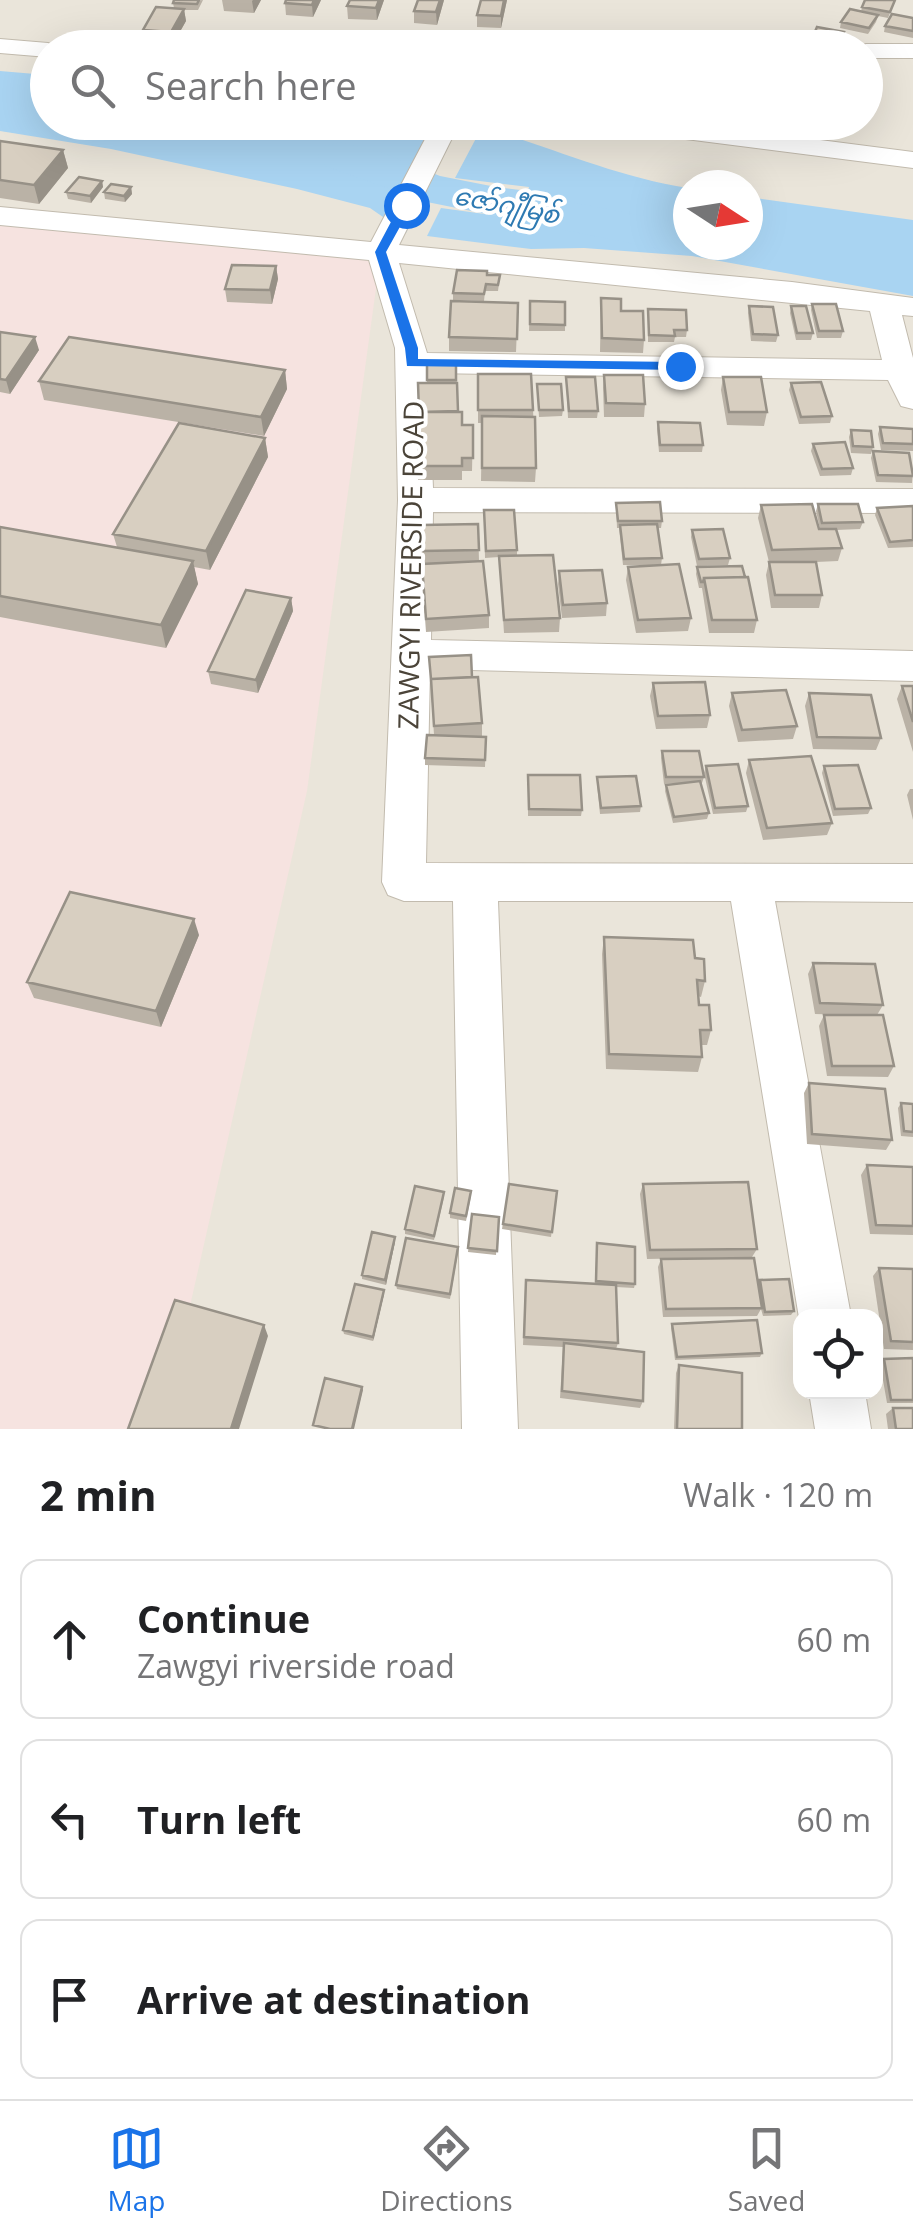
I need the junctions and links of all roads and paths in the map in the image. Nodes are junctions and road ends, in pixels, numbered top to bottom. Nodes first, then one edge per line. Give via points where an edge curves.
1 (0, 46) edge
2 (30, 48) edge
3 (913, 50) edge
4 (883, 51) edge
5 (439, 140) edge
6 (803, 140) edge
7 (913, 160) edge
8 (0, 216) edge
9 (386, 242) junction
10 (898, 305) edge
11 (411, 363) junction
12 (909, 380) edge
13 (416, 500) junction
14 (913, 502) edge
15 (411, 654) junction
16 (913, 666) edge
17 (474, 883) junction
18 (913, 883) edge
19 (750, 884) junction
20 (823, 1309) edge
21 (838, 1399) edge
22 (490, 1429) edge
23 (844, 1429) edge

1 - 2 street
3 - 4 street
5 - 9 street
6 - 7 street
8 - 9 street
9 - 10 street
9 - 11 street, ZAWGYI RIVERSIDE ROAD
10 - 12 street
11 - 12 street
11 - 13 street, ZAWGYI RIVERSIDE ROAD
13 - 14 street
13 - 15 street, ZAWGYI RIVERSIDE ROAD
15 - 16 street
15 - 17 street, ZAWGYI RIVERSIDE ROAD via 404,882
17 - 19 street
17 - 22 street
18 - 19 street
19 - 20 street
21 - 23 street

